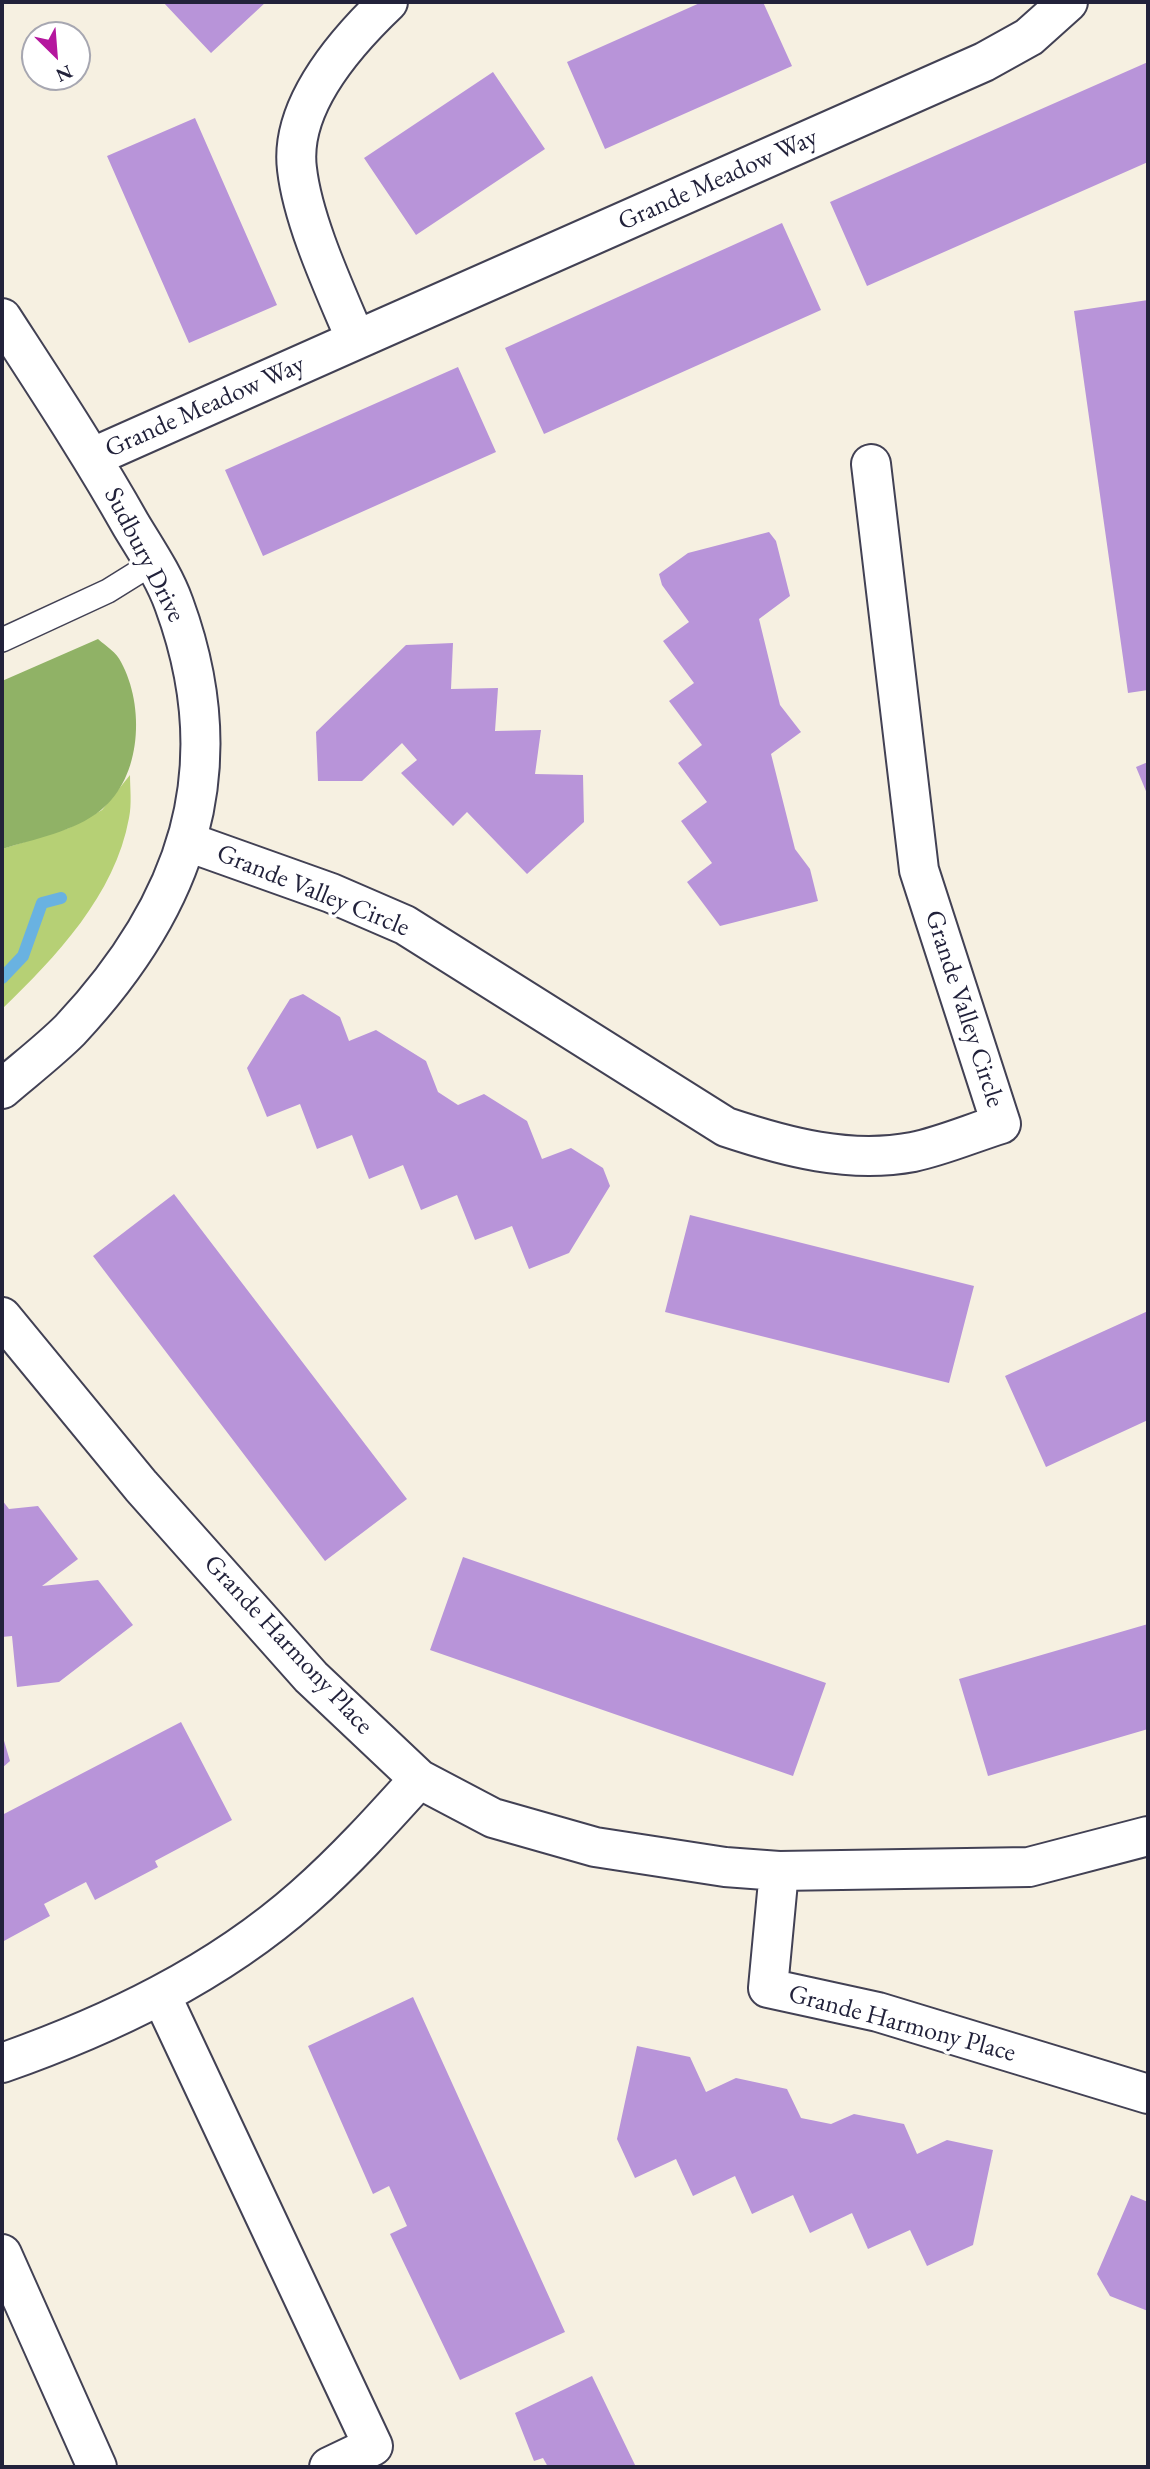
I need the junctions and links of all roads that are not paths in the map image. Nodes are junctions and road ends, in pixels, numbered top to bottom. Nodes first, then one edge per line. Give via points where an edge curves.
1 (388, 2) edge
2 (1068, 2) edge
3 (2, 318) edge
4 (356, 340) junction
5 (93, 457) junction
6 (870, 464) dead end
7 (153, 563) junction
8 (2, 640) edge
9 (188, 842) junction
10 (2, 1089) edge
11 (2, 1317) edge
12 (419, 1779) junction
13 (1148, 1836) edge
14 (779, 1871) junction
15 (161, 1995) junction
16 (2, 2063) edge
17 (1148, 2094) edge
18 (2, 2254) edge
19 (97, 2467) edge
20 (329, 2467) edge

1 - 4 street via 351,38 327,72 298,137 296,167 304,204
2 - 4 street, Grande Meadow Way via 1029,37 984,62
3 - 5 street, Sudbury Drive
4 - 5 street, Grande Meadow Way
5 - 7 street, Sudbury Drive
6 - 9 street, Grande Valley Circle via 919,870 1001,1124 914,1152 863,1157 770,1141 726,1127 405,925
7 - 8 lane via 108,592
7 - 9 street, Sudbury Drive via 173,601 194,665 200,761
9 - 10 street, Sudbury Drive via 145,937 109,986 67,1032
11 - 12 street, Grande Harmony Place via 141,1486 302,1667
12 - 14 street, Grande Harmony Place via 493,1818 595,1847
12 - 15 street via 303,1898 237,1949
13 - 14 street, Grande Harmony Place via 1029,1867
14 - 17 street, Grande Harmony Place via 768,1988 878,2012
15 - 16 street via 63,2041
15 - 20 street via 373,2446
18 - 19 street

